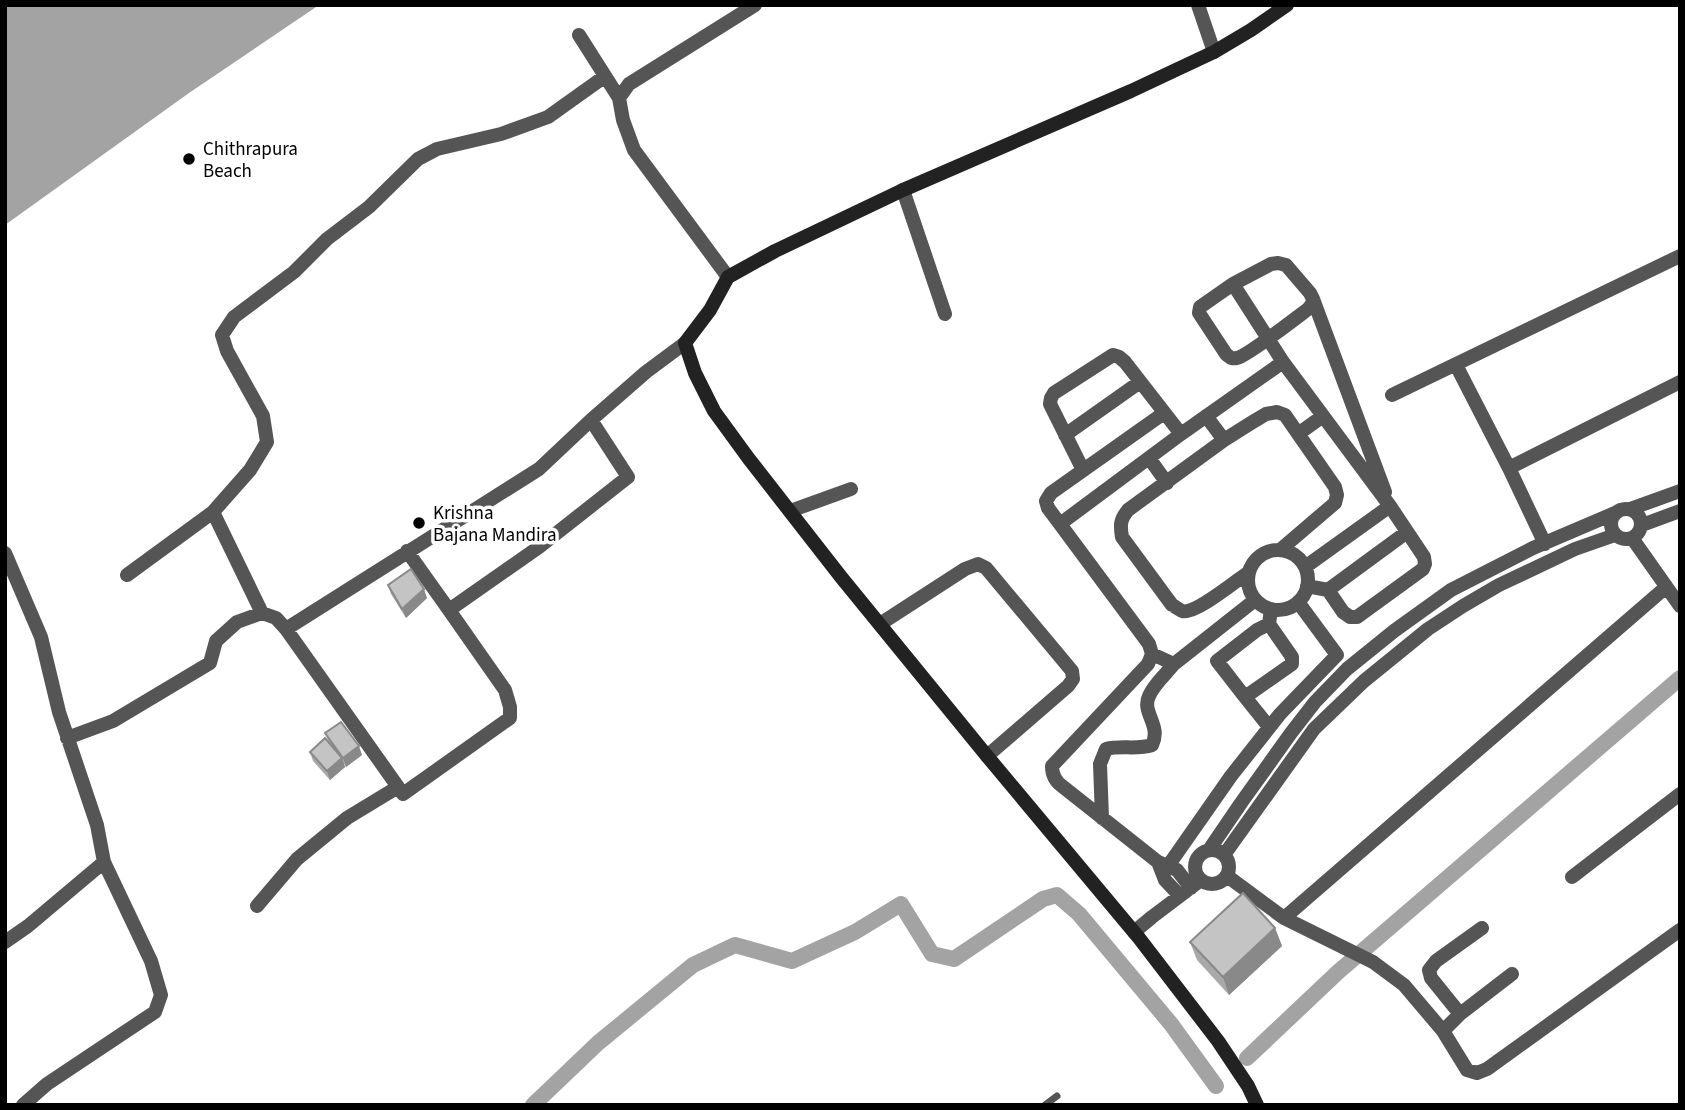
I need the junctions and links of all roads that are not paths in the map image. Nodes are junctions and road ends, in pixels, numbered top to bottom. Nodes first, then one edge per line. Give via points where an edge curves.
1 (755, 5) edge
2 (1198, 5) edge
3 (1287, 5) edge
4 (579, 36) dead end
5 (1214, 52) junction
6 (604, 77) junction
7 (618, 98) junction
8 (903, 190) junction
9 (1680, 256) edge
10 (728, 277) junction
11 (1233, 284) junction
12 (1313, 299) junction
13 (945, 314) dead end
14 (1268, 338) junction
15 (685, 343) junction
16 (1283, 362) junction
17 (1456, 365) junction
18 (1140, 382) junction
19 (1680, 382) edge
20 (1392, 395) dead end
21 (1164, 413) junction
22 (1206, 416) junction
23 (1323, 416) junction
24 (591, 419) junction
25 (1181, 434) junction
26 (1298, 434) junction
27 (1065, 435) junction
28 (1224, 440) junction
29 (1149, 458) junction
30 (1509, 467) junction
31 (1083, 470) junction
32 (1167, 483) junction
33 (851, 489) dead end
34 (1680, 491) edge
35 (1390, 506) junction
36 (1630, 509) junction
37 (790, 511) junction
38 (1680, 511) edge
39 (213, 512) junction
40 (1615, 513) junction
41 (1060, 524) junction
42 (1642, 525) junction
43 (1407, 532) junction
44 (1615, 535) junction
45 (1632, 538) junction
46 (1545, 544) junction
47 (1280, 550) junction
48 (407, 551) junction
49 (5, 553) edge
50 (1305, 567) junction
51 (1250, 572) junction
52 (127, 575) dead end
53 (1307, 586) junction
54 (1665, 588) junction
55 (1328, 590) junction
56 (1255, 600) junction
57 (1298, 602) junction
58 (1680, 606) edge
59 (449, 610) junction
60 (261, 613) junction
61 (1270, 617) junction
62 (880, 624) junction
63 (286, 629) junction
64 (1201, 642) junction
65 (1152, 654) junction
66 (1336, 655) junction
67 (1217, 661) junction
68 (1174, 664) junction
69 (1347, 669) junction
70 (1360, 685) junction
71 (1245, 697) junction
72 (1269, 727) junction
73 (67, 738) junction
74 (987, 756) junction
75 (398, 787) junction
76 (1680, 794) edge
77 (1102, 818) junction
78 (1209, 850) junction
79 (1224, 855) junction
80 (104, 862) junction
81 (1163, 864) junction
82 (1227, 876) junction
83 (1572, 877) dead end
84 (1191, 888) junction
85 (257, 906) dead end
86 (1284, 918) junction
87 (1482, 928) dead end
88 (1680, 930) edge
89 (1134, 932) junction
90 (5, 942) edge
91 (1513, 974) dead end
92 (1460, 1014) junction
93 (1443, 1031) junction
94 (1057, 1096) dead end
95 (23, 1105) edge
96 (1045, 1105) edge
97 (1257, 1105) edge

1 - 7 street via 629,84
2 - 5 street
3 - 5 street
4 - 6 street
5 - 8 street
6 - 7 street
6 - 39 street via 548,117 436,149 418,159 294,272 234,317 222,335 263,416 267,442 250,470
7 - 10 street via 634,150
8 - 10 street
8 - 13 street
9 - 17 street
10 - 15 street
11 - 12 street via 1278,263 1286,265
11 - 14 street
11 - 14 street via 1200,307 1203,320 1231,358 1239,358
12 - 14 street via 1308,309
12 - 35 street
14 - 16 street
15 - 24 street
15 - 37 street via 714,411
16 - 22 street
16 - 23 street
17 - 20 street
17 - 30 street
18 - 21 street
18 - 27 street
18 - 27 street via 1125,362 1113,355 1054,393 1050,404
19 - 30 street
21 - 25 street
21 - 31 street
22 - 25 street
22 - 28 street
23 - 26 street
23 - 35 street
24 - 48 street via 539,469
24 - 59 street via 628,477
25 - 29 street
26 - 28 street via 1285,415 1277,412
26 - 47 street via 1337,495 1335,503
27 - 31 street
28 - 32 street
29 - 32 street
29 - 41 street
30 - 46 street
31 - 41 street via 1046,500
32 - 51 street via 1128,510 1120,525 1122,537 1172,605 1190,611
33 - 37 street
34 - 36 street
35 - 43 street
35 - 50 street
36 - 40 street
36 - 42 street via 1639,515
37 - 62 street
38 - 42 street
39 - 52 street
39 - 60 street
40 - 44 street via 1611,526
40 - 46 street
41 - 65 street
42 - 45 street
43 - 55 street
43 - 55 street via 1424,557 1423,569 1364,613 1350,617
44 - 45 street
44 - 70 street via 1575,549 1463,606
45 - 54 street
46 - 69 street via 1451,590
47 - 50 street via 1298,558
47 - 51 street via 1261,556
48 - 59 street
48 - 63 street
49 - 73 street via 41,637
50 - 53 street
51 - 56 street via 1248,582
53 - 55 street
53 - 57 street
54 - 58 street
54 - 86 street
56 - 61 street
56 - 64 street
57 - 61 street
57 - 66 street
59 - 75 street via 505,690 510,718 403,794
60 - 63 street via 276,618
60 - 73 street via 237,622 216,641 210,663 114,721
61 - 67 street
61 - 71 street via 1292,664
62 - 74 street
62 - 74 street via 978,564 1072,671 1069,686
63 - 75 street
64 - 67 street
64 - 68 street
65 - 68 street
65 - 77 street via 1148,664 1052,766 1057,783
66 - 69 street
66 - 72 street
67 - 71 street
68 - 77 street via 1149,696 1147,705 1156,732 1152,745 1115,747 1102,756
69 - 70 street
69 - 78 street via 1291,733
70 - 79 street via 1314,729
71 - 72 street
72 - 81 street
73 - 80 street via 97,825
74 - 89 street
75 - 85 street via 347,818 297,859
76 - 83 street
77 - 81 street
78 - 79 street
78 - 84 street via 1195,865 1198,876
79 - 82 street via 1229,865
80 - 90 street
80 - 95 street via 151,961 161,995 155,1012
81 - 84 street via 1177,870
82 - 84 street via 1218,883
82 - 86 street
84 - 89 street
86 - 93 street via 1373,962 1404,985
87 - 92 street via 1429,970
88 - 93 street via 1487,1069 1467,1070
89 - 97 street via 1218,1041
91 - 92 street
92 - 93 street
94 - 96 lane

